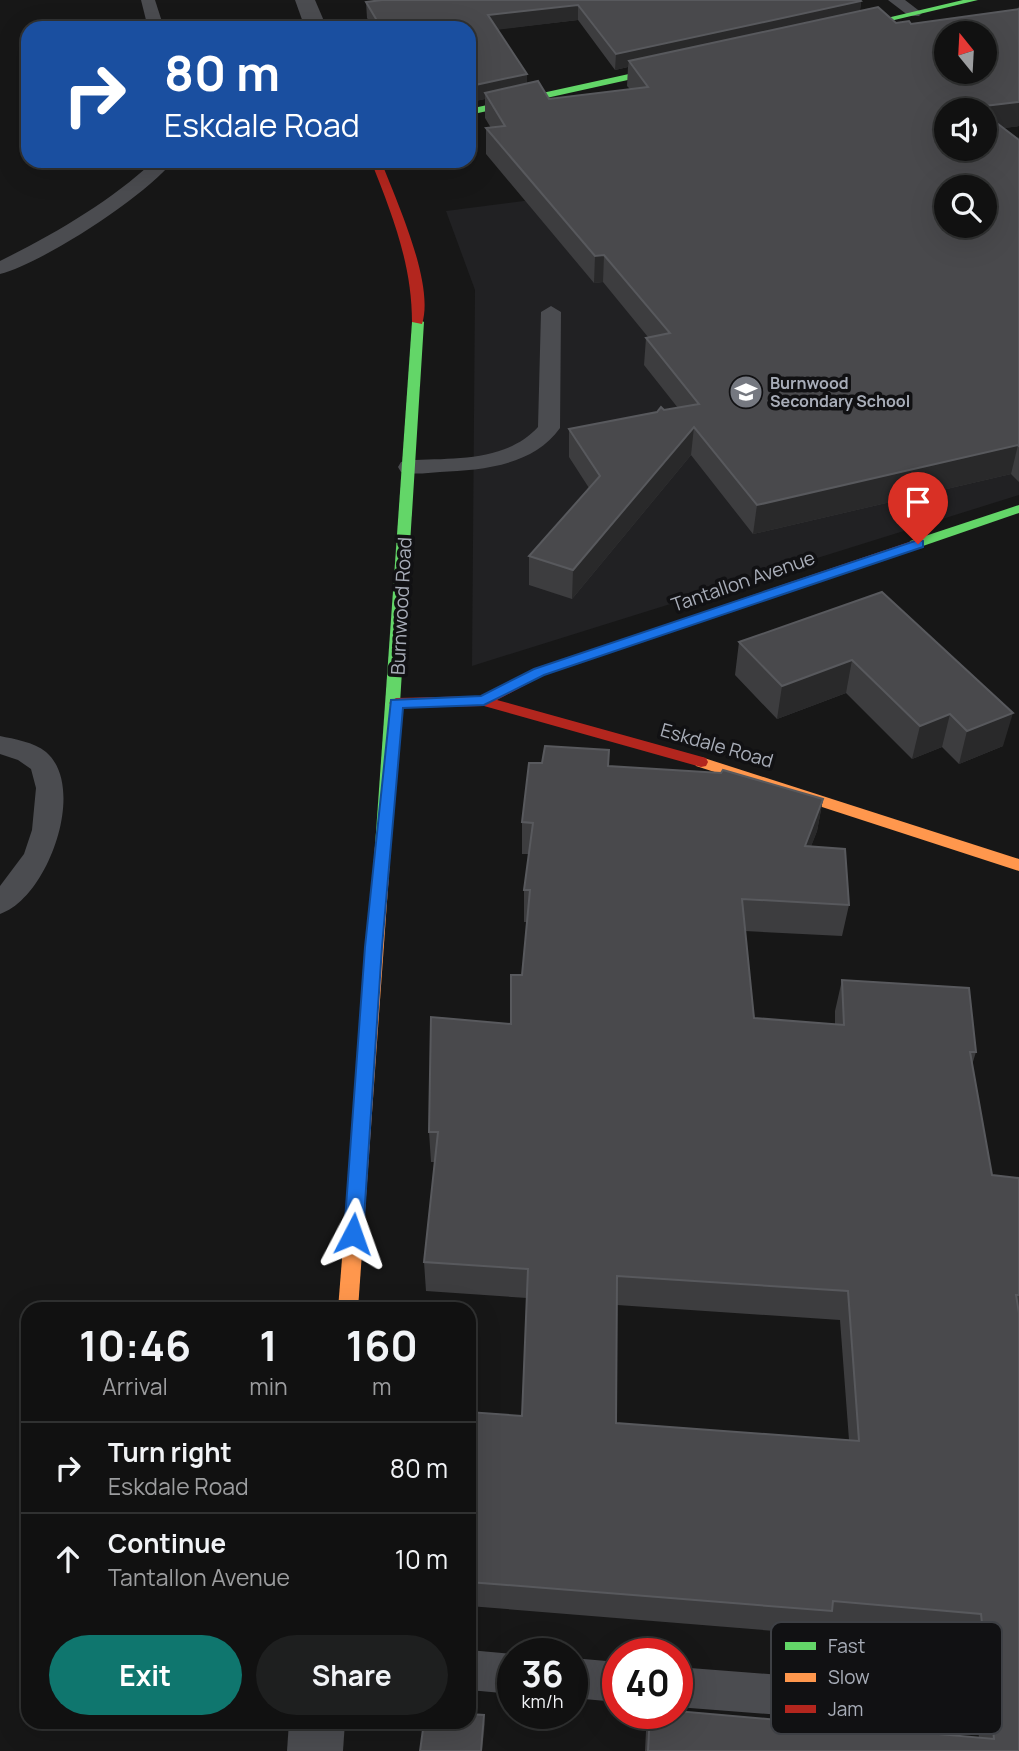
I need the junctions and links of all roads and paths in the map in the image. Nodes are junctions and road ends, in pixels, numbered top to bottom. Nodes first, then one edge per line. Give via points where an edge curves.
1 (148, 0) edge
2 (305, 0) edge
3 (895, 0) edge
4 (974, 0) edge
5 (914, 13) junction
6 (154, 21) edge
7 (313, 21) edge
8 (824, 33) edge
9 (694, 63) edge
10 (476, 110) edge
11 (157, 168) edge
12 (379, 168) edge
13 (0, 268) edge
14 (551, 312) dead end
15 (410, 467) junction
16 (1019, 509) edge
17 (484, 701) junction
18 (396, 703) junction
19 (0, 745) edge
20 (1019, 865) edge
21 (0, 903) edge
22 (349, 1302) edge
23 (476, 1671) edge
24 (497, 1673) edge
25 (693, 1687) edge
26 (771, 1694) edge
27 (317, 1729) edge
28 (315, 1751) edge

1 - 6 lane
2 - 7 street
3 - 5 lane
4 - 5 street
5 - 8 street
9 - 10 street
11 - 13 lane via 132,192 75,231
12 - 15 street, Burnwood Road via 413,260 419,302
14 - 15 lane via 549,428 543,437 489,460
15 - 18 street, Burnwood Road
16 - 17 street, Tantallon Avenue via 539,672
17 - 18 street, Eskdale Road
17 - 20 street, Eskdale Road via 769,782
18 - 22 street, Burnwood Road
19 - 21 lane via 38,759 49,794 41,849
23 - 24 lane
25 - 26 lane
27 - 28 street

